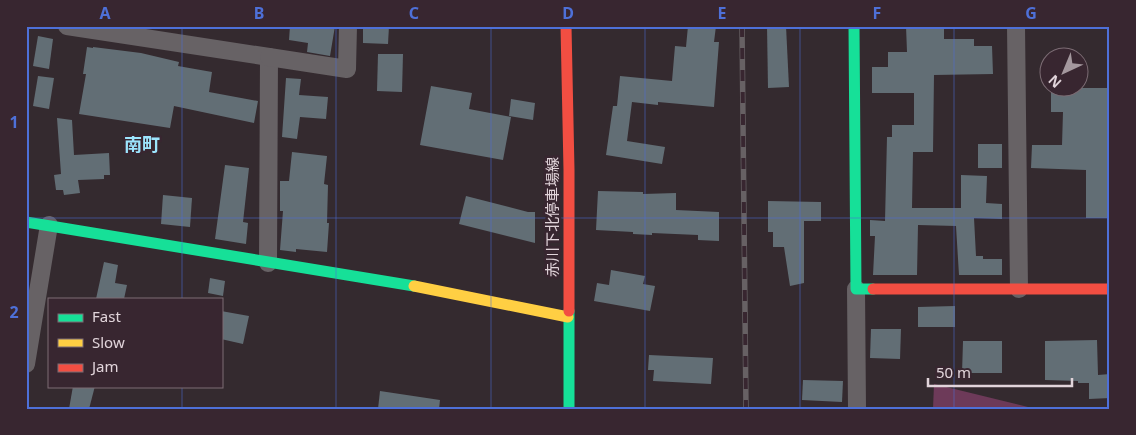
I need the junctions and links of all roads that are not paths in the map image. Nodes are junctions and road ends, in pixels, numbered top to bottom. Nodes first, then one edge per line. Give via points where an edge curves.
1 (67, 26) edge
2 (348, 26) edge
3 (566, 26) edge
4 (854, 26) edge
5 (1016, 26) edge
6 (269, 57) junction
7 (26, 222) edge
8 (49, 226) junction
9 (268, 263) junction
10 (856, 289) junction
11 (1019, 289) junction
12 (1110, 289) edge
13 (568, 317) junction
14 (26, 364) edge
15 (569, 409) edge
16 (857, 409) edge

1 - 6 street
2 - 6 street via 348,69
3 - 13 street, 赤川下北停車場線
4 - 10 street
5 - 11 street
6 - 9 street
7 - 8 street
8 - 9 street
8 - 14 street
9 - 13 street via 410,285
10 - 11 street
10 - 16 street
11 - 12 street
13 - 15 street, 赤川下北停車場線

